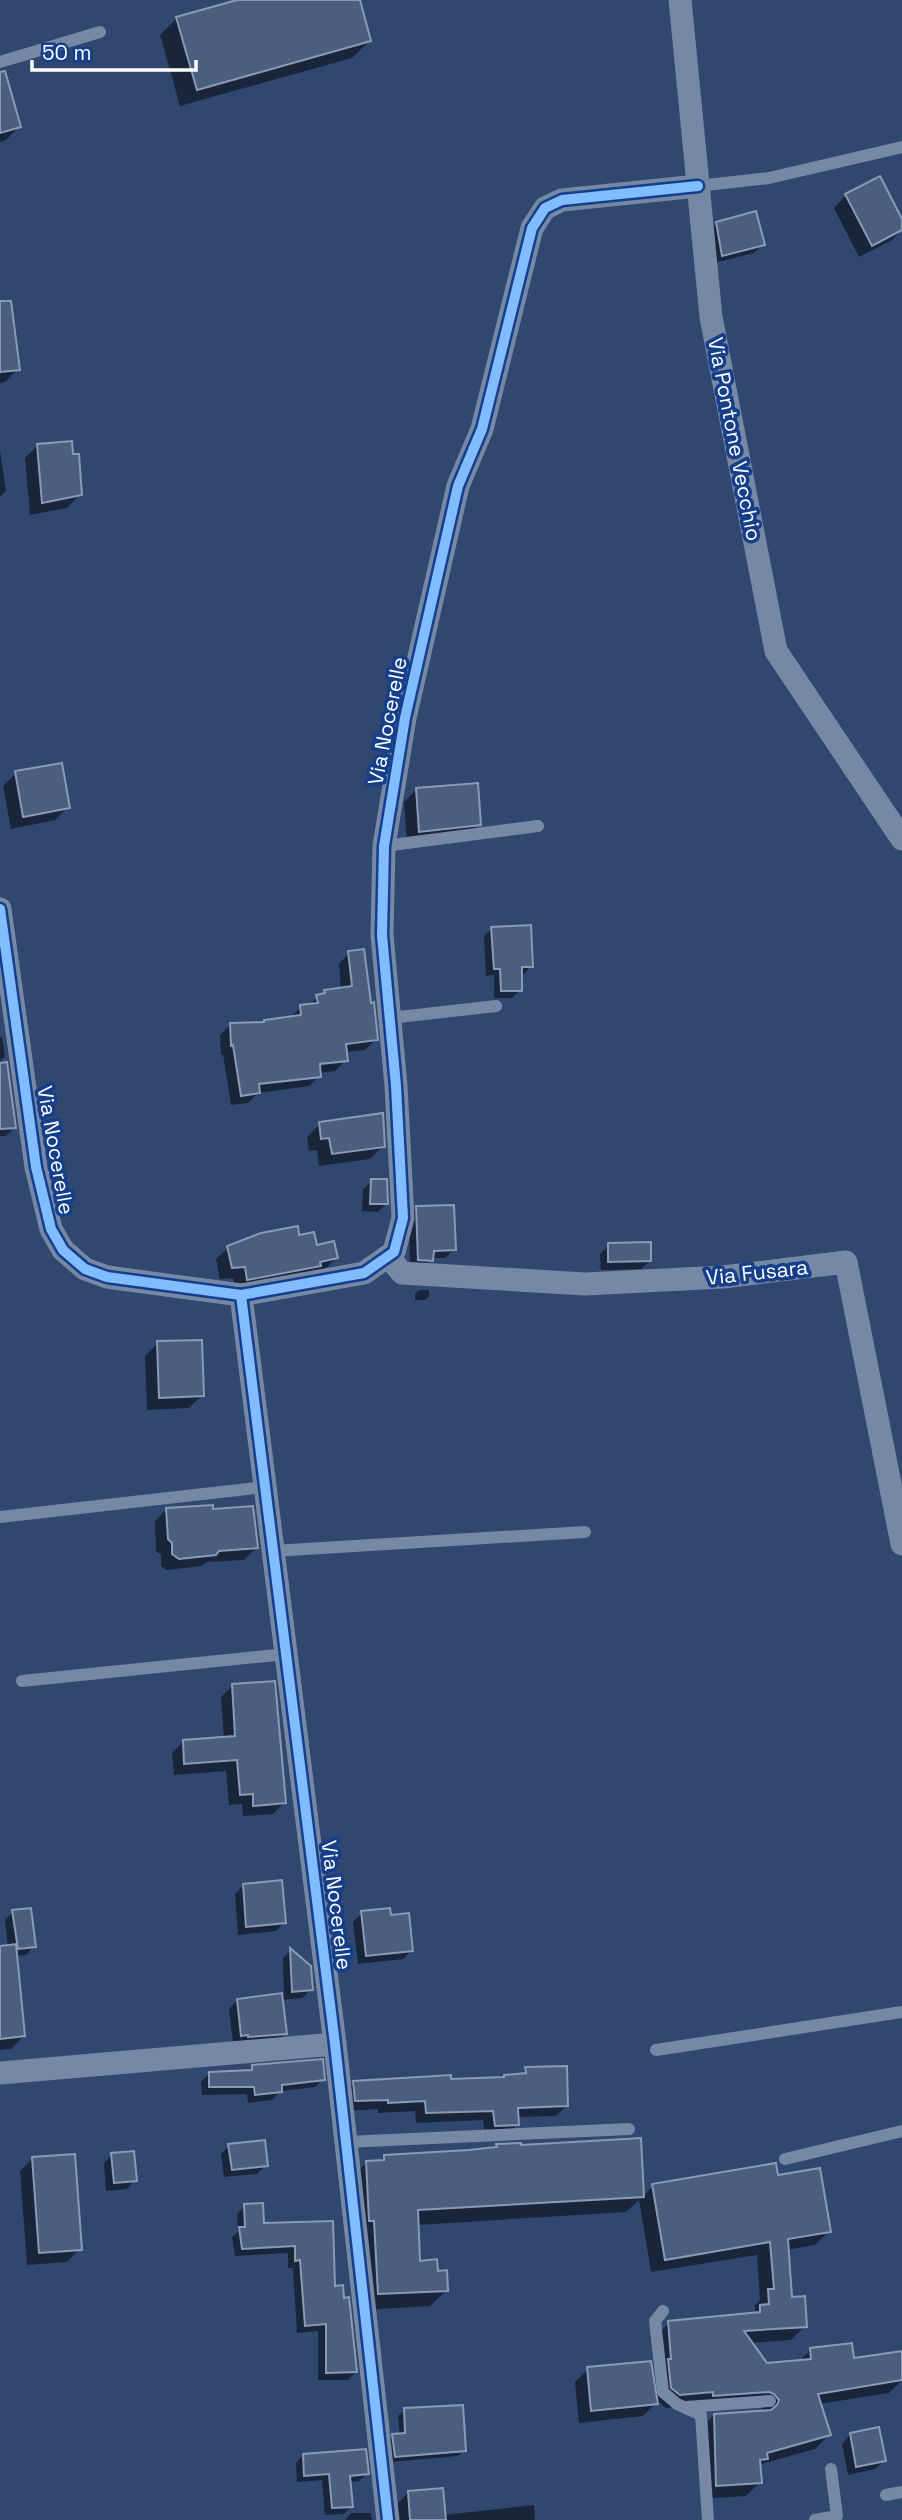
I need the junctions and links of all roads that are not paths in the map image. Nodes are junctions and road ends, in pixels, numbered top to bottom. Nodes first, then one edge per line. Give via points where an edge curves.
1 (680, 0) edge
2 (100, 32) dead end
3 (0, 62) edge
4 (902, 147) edge
5 (698, 186) junction
6 (538, 826) dead end
7 (902, 839) edge
8 (384, 846) junction
9 (0, 909) edge
10 (496, 1006) dead end
11 (7, 1012) edge
12 (390, 1018) junction
13 (388, 1256) junction
14 (241, 1296) junction
15 (265, 1487) junction
16 (0, 1517) edge
17 (585, 1532) dead end
18 (902, 1544) edge
19 (273, 1551) junction
20 (286, 1654) junction
21 (22, 1681) dead end
22 (902, 2012) edge
23 (335, 2044) junction
24 (656, 2050) dead end
25 (0, 2073) edge
26 (629, 2129) dead end
27 (902, 2131) edge
28 (346, 2142) junction
29 (785, 2159) dead end
30 (663, 2311) dead end
31 (770, 2400) dead end
32 (685, 2407) junction
33 (831, 2469) dead end
34 (902, 2492) edge
35 (886, 2495) dead end
36 (388, 2520) edge
37 (708, 2520) edge
38 (815, 2520) edge

1 - 5 street, Via Pontone Vecchio
2 - 3 lane
4 - 5 lane via 769,178
5 - 7 street, Via Pontone Vecchio via 711,317 776,651
5 - 8 street, Via Nocerelle via 562,200 545,208 532,228 482,429 458,486 405,718
6 - 8 lane
8 - 12 street, Via Nocerelle via 382,935
9 - 11 street, Via Nocerelle
10 - 12 lane
11 - 14 street, Via Nocerelle via 36,1167 51,1229 63,1250 85,1269 107,1277
12 - 13 street, Via Nocerelle via 403,1218 394,1252
13 - 14 street, Via Nocerelle via 364,1273
13 - 18 street, Via Fusara via 402,1273 585,1284 723,1277 846,1262
14 - 15 street, Via Nocerelle
15 - 16 lane
15 - 19 street, Via Nocerelle
17 - 19 lane
19 - 20 street, Via Nocerelle
20 - 21 lane
20 - 23 street, Via Nocerelle
22 - 24 lane
23 - 25 street
23 - 28 street, Via Nocerelle
26 - 28 lane
27 - 29 lane
28 - 36 street, Via Nocerelle
30 - 32 lane via 655,2320 663,2392
31 - 32 lane
32 - 37 lane via 701,2415
33 - 38 lane via 837,2516
34 - 35 lane

